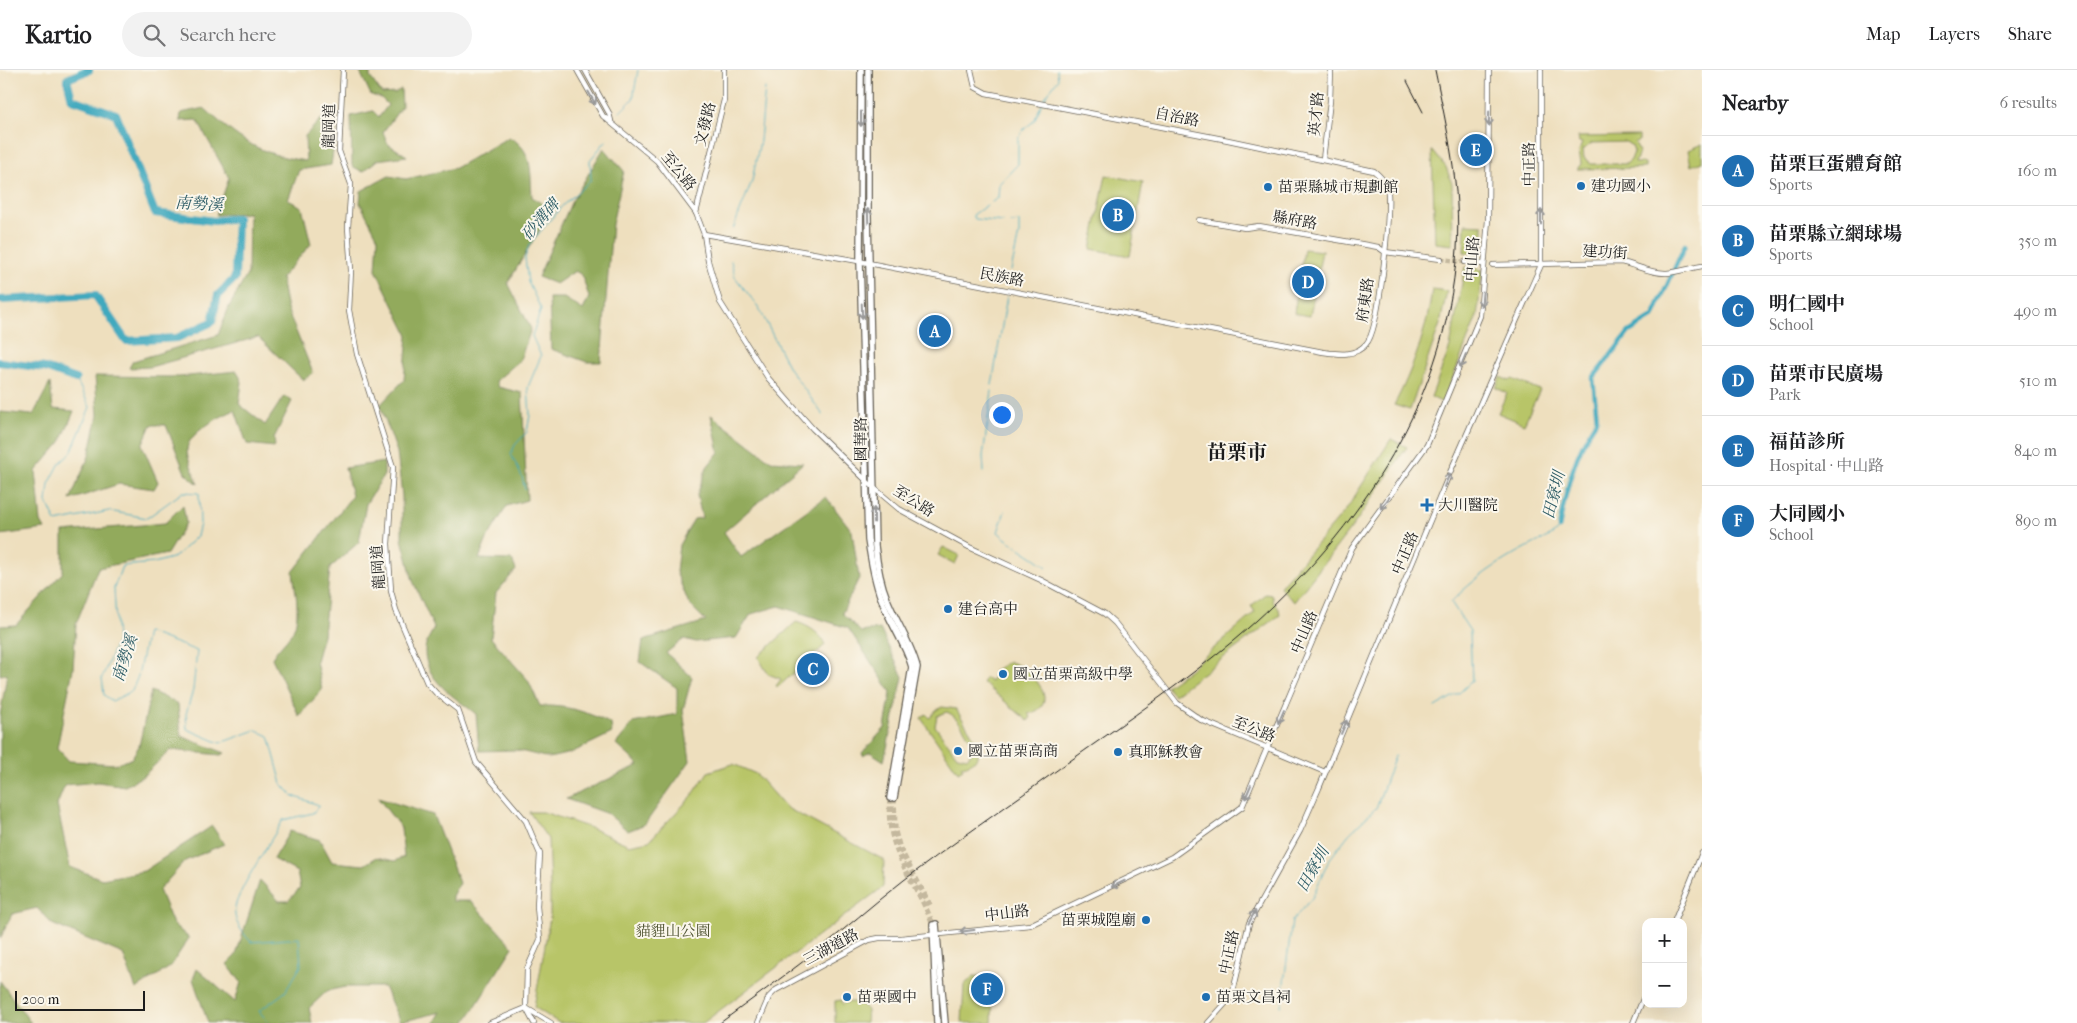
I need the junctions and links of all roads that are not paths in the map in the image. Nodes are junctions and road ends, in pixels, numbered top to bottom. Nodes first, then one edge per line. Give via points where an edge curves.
1 (343, 70) edge
2 (578, 70) edge
3 (585, 70) edge
4 (724, 70) edge
5 (861, 70) edge
6 (868, 70) edge
7 (971, 70) edge
8 (1331, 70) edge
9 (1489, 70) edge
10 (1541, 70) edge
11 (611, 122) junction
12 (1323, 159) junction
13 (1386, 184) joint
14 (696, 212) junction
15 (1199, 220) dead end
16 (704, 234) junction
17 (1385, 252) junction
18 (1441, 259) tunnel mouth
19 (860, 262) junction
20 (1465, 262) tunnel mouth
21 (870, 264) junction
22 (1482, 264) dead end
23 (1493, 265) dead end
24 (1541, 265) junction
25 (1702, 266) edge
26 (1296, 348) joint
27 (866, 479) junction
28 (874, 488) junction
29 (884, 598) junction
30 (1268, 748) junction
31 (1325, 772) junction
32 (892, 798) tunnel mouth
33 (1702, 853) edge
34 (1676, 918) edge
35 (934, 924) tunnel mouth
36 (937, 934) junction
37 (1642, 1002) edge
38 (526, 1008) junction
39 (490, 1023) edge
40 (534, 1023) edge
41 (550, 1023) edge
42 (758, 1023) edge
43 (938, 1023) edge
44 (945, 1023) edge
45 (1208, 1023) edge
46 (1633, 1023) edge

1 - 38 street, 龍岡道 via 339,151 351,184 349,310 360,364 393,468 388,544 391,591 427,683 458,710 476,762 526,821 540,854 537,906 540,940 528,970
2 -> 11 street, 至公路 via 602,116
3 - 11 street, 至公路
4 - 14 street, 文發路 via 724,100
5 -> 19 main road, 國華路
21 -> 6 main road, 國華路
7 - 12 street, 自治路 via 975,86 981,91
8 - 12 street, 英才路
9 -> 30 street, 中山路 via 1488,220 1480,316 1427,444 1352,548
24 -> 10 street, 中正路
11 - 14 street, 至公路 via 657,161
12 - 13 street, 自治路 via 1374,171
13 - 17 street, 府東路
14 - 16 street, 至公路
15 - 17 street, 縣府路 via 1245,228 1259,226 1378,247
16 - 19 street, 民族路
16 - 27 street, 至公路 via 716,293 739,336 790,404
17 - 18 street
17 - 26 street, 府東路 via 1374,327 1365,346 1344,354
19 - 21 street, 民族路
19 -> 27 main road, 國華路
20 - 22 street
21 - 26 street, 民族路
21 - 28 main road, 國華路
23 - 24 street, 建功街
24 - 25 street, 建功街 via 1547,262 1621,262 1639,269 1667,273
31 -> 24 street, 中正路
27 - 28 street, 至公路
27 - 29 main road, 國華路 via 872,570
29 -> 28 main road, 國華路 via 875,546
28 - 30 street, 至公路 via 917,519 1105,614 1188,713
29 - 32 main road, 國華路 via 912,667
30 - 31 street, 至公路
30 -> 36 street, 中山路 via 1242,807 1172,857 1030,925
45 -> 31 street, 中正路 via 1232,996 1249,923 1300,831
33 - 34 street
35 - 36 main road
36 - 42 street, 三湖道路 via 869,940 776,990
36 - 43 main road
36 - 44 main road
37 - 46 street
38 - 39 street
38 - 40 street
38 - 41 street

